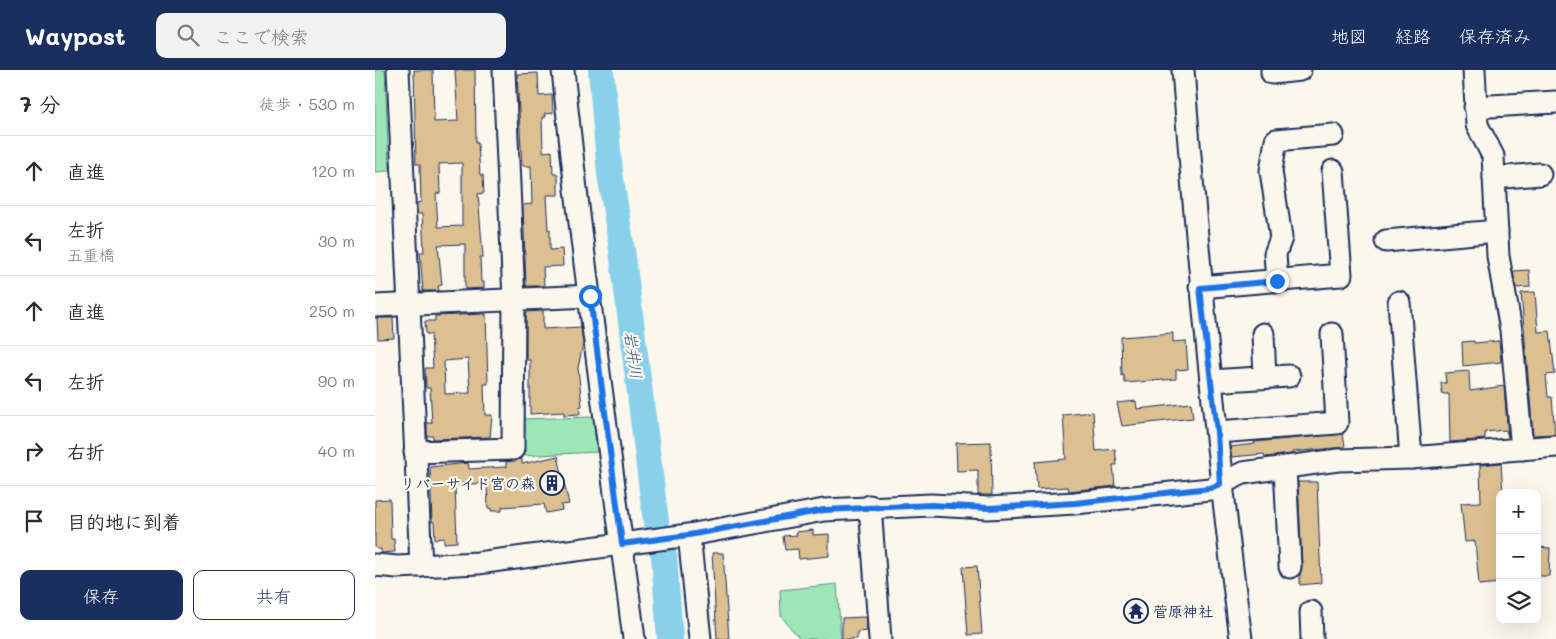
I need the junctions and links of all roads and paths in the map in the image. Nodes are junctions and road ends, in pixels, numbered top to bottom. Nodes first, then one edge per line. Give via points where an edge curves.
1 (398, 70) edge
2 (504, 70) edge
3 (563, 70) edge
4 (1184, 70) edge
5 (1272, 70) edge
6 (1300, 70) edge
7 (1474, 70) edge
8 (1556, 102) edge
9 (1475, 107) junction
10 (1333, 135) dead end
11 (1333, 171) dead end
12 (1541, 174) dead end
13 (1494, 178) junction
14 (1497, 231) junction
15 (1387, 241) dead end
16 (1277, 281) junction
17 (1200, 288) junction
18 (590, 296) junction
19 (514, 300) junction
20 (1399, 302) dead end
21 (410, 304) junction
22 (375, 306) edge
23 (1263, 334) dead end
24 (1332, 334) dead end
25 (1289, 376) dead end
26 (1265, 377) junction
27 (1211, 381) junction
28 (1217, 432) junction
29 (1556, 446) edge
30 (1522, 449) junction
31 (415, 452) junction
32 (1411, 458) junction
33 (1285, 467) junction
34 (1220, 484) junction
35 (869, 506) junction
36 (685, 536) junction
37 (627, 544) junction
38 (375, 565) edge
39 (421, 566) junction
40 (1289, 567) dead end
41 (1311, 612) dead end
42 (634, 639) edge
43 (700, 639) edge
44 (881, 639) edge
45 (1241, 639) edge
46 (1312, 639) edge

1 - 21 street
2 - 19 street
3 - 18 street via 578,218
4 - 17 street
5 - 6 street via 1272,73
7 - 9 street
8 - 9 street
9 - 13 street via 1477,125 1493,156
10 - 16 street via 1276,140 1271,171 1281,238 1275,254
11 - 16 street via 1341,275
12 - 13 street
13 - 14 street
14 - 15 street
14 - 30 street via 1498,256 1511,330
16 - 17 street
17 - 27 street
18 - 19 street
18 - 37 street
19 - 21 street
19 - 31 street via 513,449
20 - 32 street
21 - 22 street
21 - 31 street
23 - 26 street
24 - 28 street via 1337,423
25 - 26 street
26 - 27 street
27 - 28 street
28 - 34 street
29 - 30 street
30 - 32 street
31 - 39 street
32 - 33 street via 1338,460
33 - 34 street via 1243,473
33 - 40 street
34 - 35 street via 1210,488 1027,506
34 - 45 street
35 - 36 street via 824,510
35 - 44 street
36 - 37 street
36 - 43 street
37 - 39 street via 478,563
37 - 42 street
38 - 39 street
41 - 46 street

